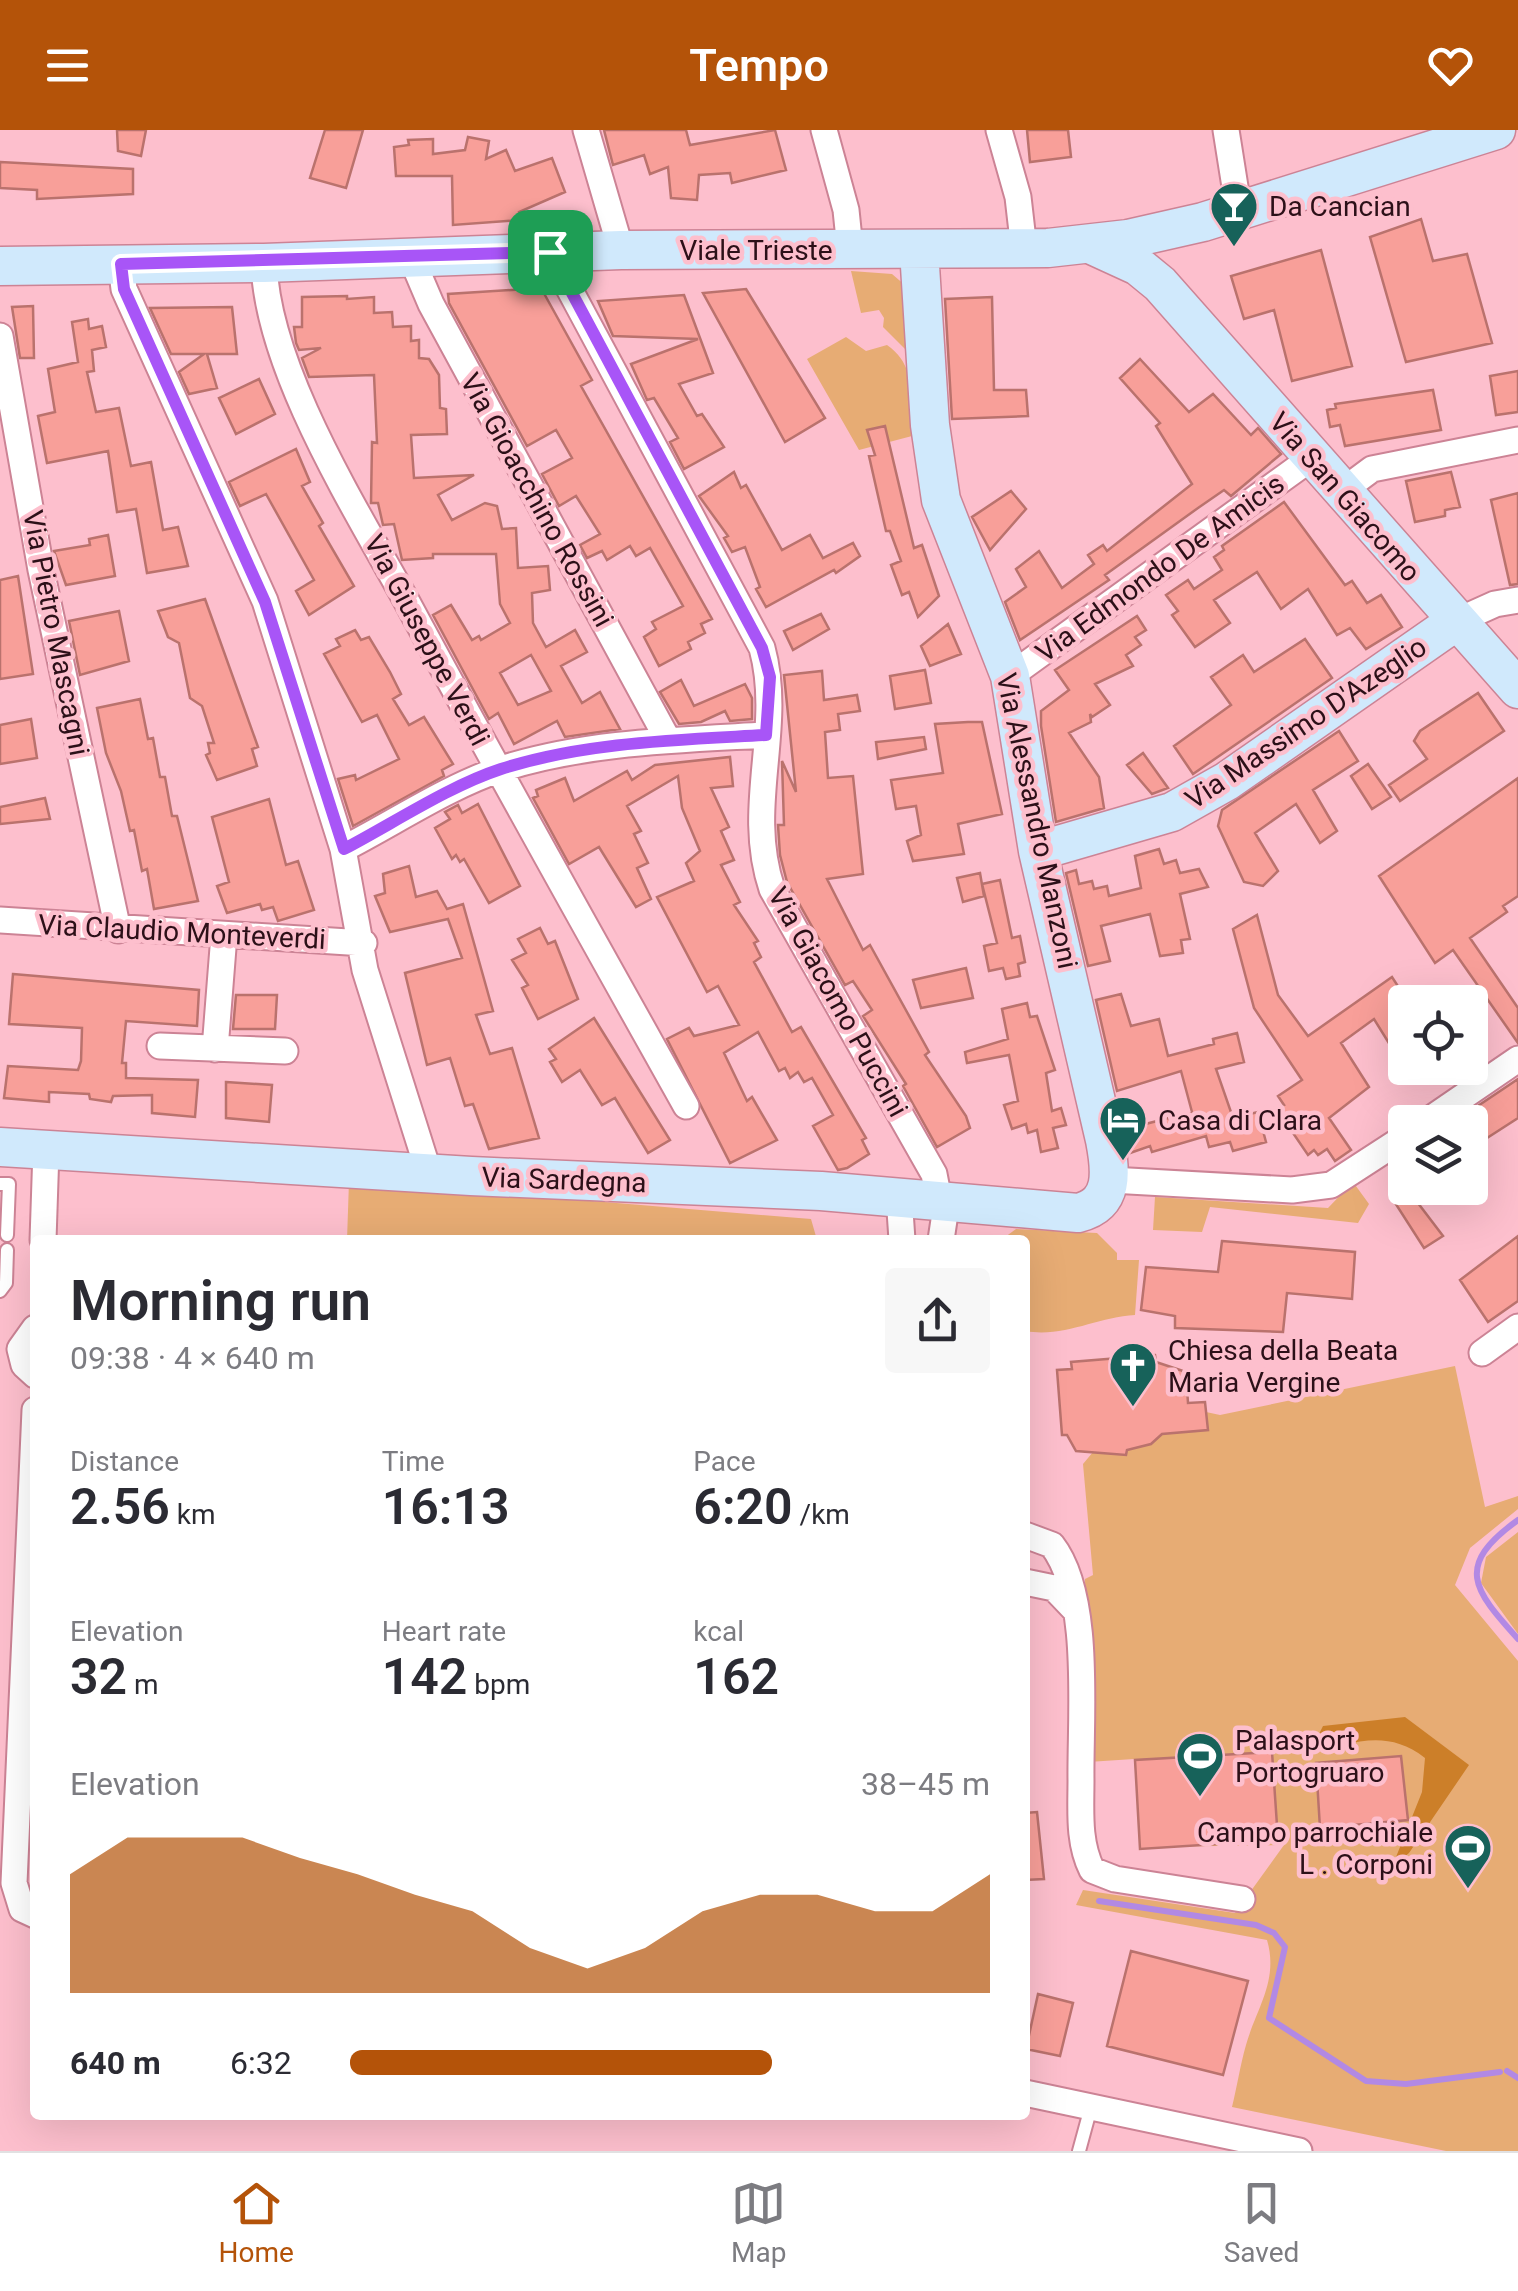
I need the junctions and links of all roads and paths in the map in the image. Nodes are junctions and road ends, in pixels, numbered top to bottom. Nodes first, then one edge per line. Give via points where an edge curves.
1 (586, 130) edge
2 (824, 130) edge
3 (999, 130) edge
4 (1226, 130) edge
5 (1496, 130) edge
6 (1221, 217) junction
7 (850, 249) junction
8 (1024, 249) junction
9 (621, 250) junction
10 (919, 250) junction
11 (550, 252) junction
12 (1145, 255) junction
13 (410, 257) junction
14 (264, 263) junction
15 (121, 264) junction
16 (0, 266) edge
17 (0, 336) edge
18 (1518, 440) edge
19 (1310, 459) junction
20 (1341, 492) junction
21 (1518, 600) edge
22 (1455, 622) junction
23 (1010, 676) junction
24 (1518, 689) edge
25 (766, 735) junction
26 (668, 740) junction
27 (497, 770) junction
28 (344, 849) junction
29 (1038, 850) junction
30 (0, 920) edge
31 (118, 930) junction
32 (224, 935) junction
33 (364, 943) junction
34 (160, 1046) dead end
35 (214, 1048) junction
36 (285, 1052) dead end
37 (1518, 1059) edge
38 (1451, 1105) edge
39 (686, 1106) dead end
40 (0, 1147) edge
41 (1388, 1149) edge
42 (46, 1150) junction
43 (430, 1173) junction
44 (1110, 1180) junction
45 (0, 1184) edge
46 (899, 1196) junction
47 (943, 1200) junction
48 (8, 1234) dead end
49 (43, 1235) edge
50 (902, 1235) edge
51 (941, 1235) edge
52 (7, 1250) dead end
53 (0, 1291) edge
54 (1518, 1327) edge
55 (30, 1333) edge
56 (1482, 1353) dead end
57 (19, 1365) edge
58 (30, 1522) edge
59 (1030, 1537) edge
60 (1030, 1583) edge
61 (1076, 1611) junction
62 (1242, 1899) dead end
63 (30, 1913) edge
64 (1030, 2094) edge
65 (1091, 2107) junction
66 (1079, 2151) edge
67 (1299, 2151) edge

1 - 9 street
2 - 7 street
3 - 8 street
4 - 6 street
5 - 6 street
6 - 12 street
7 - 9 street, Viale Trieste
7 - 10 street, Viale Trieste
8 - 10 street, Viale Trieste
8 - 12 street, Viale Trieste via 1090,244
9 - 11 street, Viale Trieste
10 - 23 street, Via Alessandro Manzoni via 941,500
11 - 13 street, Viale Trieste
11 - 25 street, Via Giacomo Puccini via 762,648 770,677
12 - 19 street, Via San Giacomo
13 - 14 street, Viale Trieste
13 - 26 street, Via Gioacchino Rossini
14 - 15 street, Viale Trieste
14 - 27 street, Via Giuseppe Verdi via 277,331 332,464
15 - 16 street, Viale Trieste
15 - 28 street via 124,289 265,602
17 - 31 street, Via Pietro Mascagni
18 - 20 street via 1372,470
19 - 20 street, Via San Giacomo
19 - 23 street, Via Edmondo De Amicis
20 - 22 street, Via San Giacomo
21 - 22 street
22 - 24 street, Via San Giacomo
22 - 29 street, Via Massimo D'Azeglio via 1172,812
23 - 29 street, Via Alessandro Manzoni
25 - 26 street
25 - 47 street, Via Giacomo Puccini via 758,818 772,888
26 - 27 street
27 - 28 street
27 - 39 street, Via Giuseppe Verdi
28 - 33 street
29 - 44 street, Via Alessandro Manzoni
30 - 31 street, Via Claudio Monteverdi
31 - 32 street, Via Claudio Monteverdi
32 - 33 street, Via Claudio Monteverdi
32 - 35 street
33 - 43 street via 365,970
34 - 35 street
35 - 36 street
37 - 38 street
40 - 42 street, Via Sardegna
41 - 44 street via 1331,1185 1292,1190
42 - 43 street, Via Sardegna
42 - 49 street
43 - 46 street, Via Sardegna
44 - 47 street, Via Sardegna via 1100,1201 1078,1213
45 - 48 lane via 9,1184
46 - 47 street, Via Sardegna
46 - 50 street
47 - 51 street
52 - 53 lane
54 - 56 street
55 - 57 street
58 - 63 street via 14,1882 22,1909
59 - 61 street via 1060,1555
60 - 61 street via 1054,1588
61 - 62 street via 1081,1836 1092,1870
64 - 65 street
65 - 66 lane
65 - 67 street

